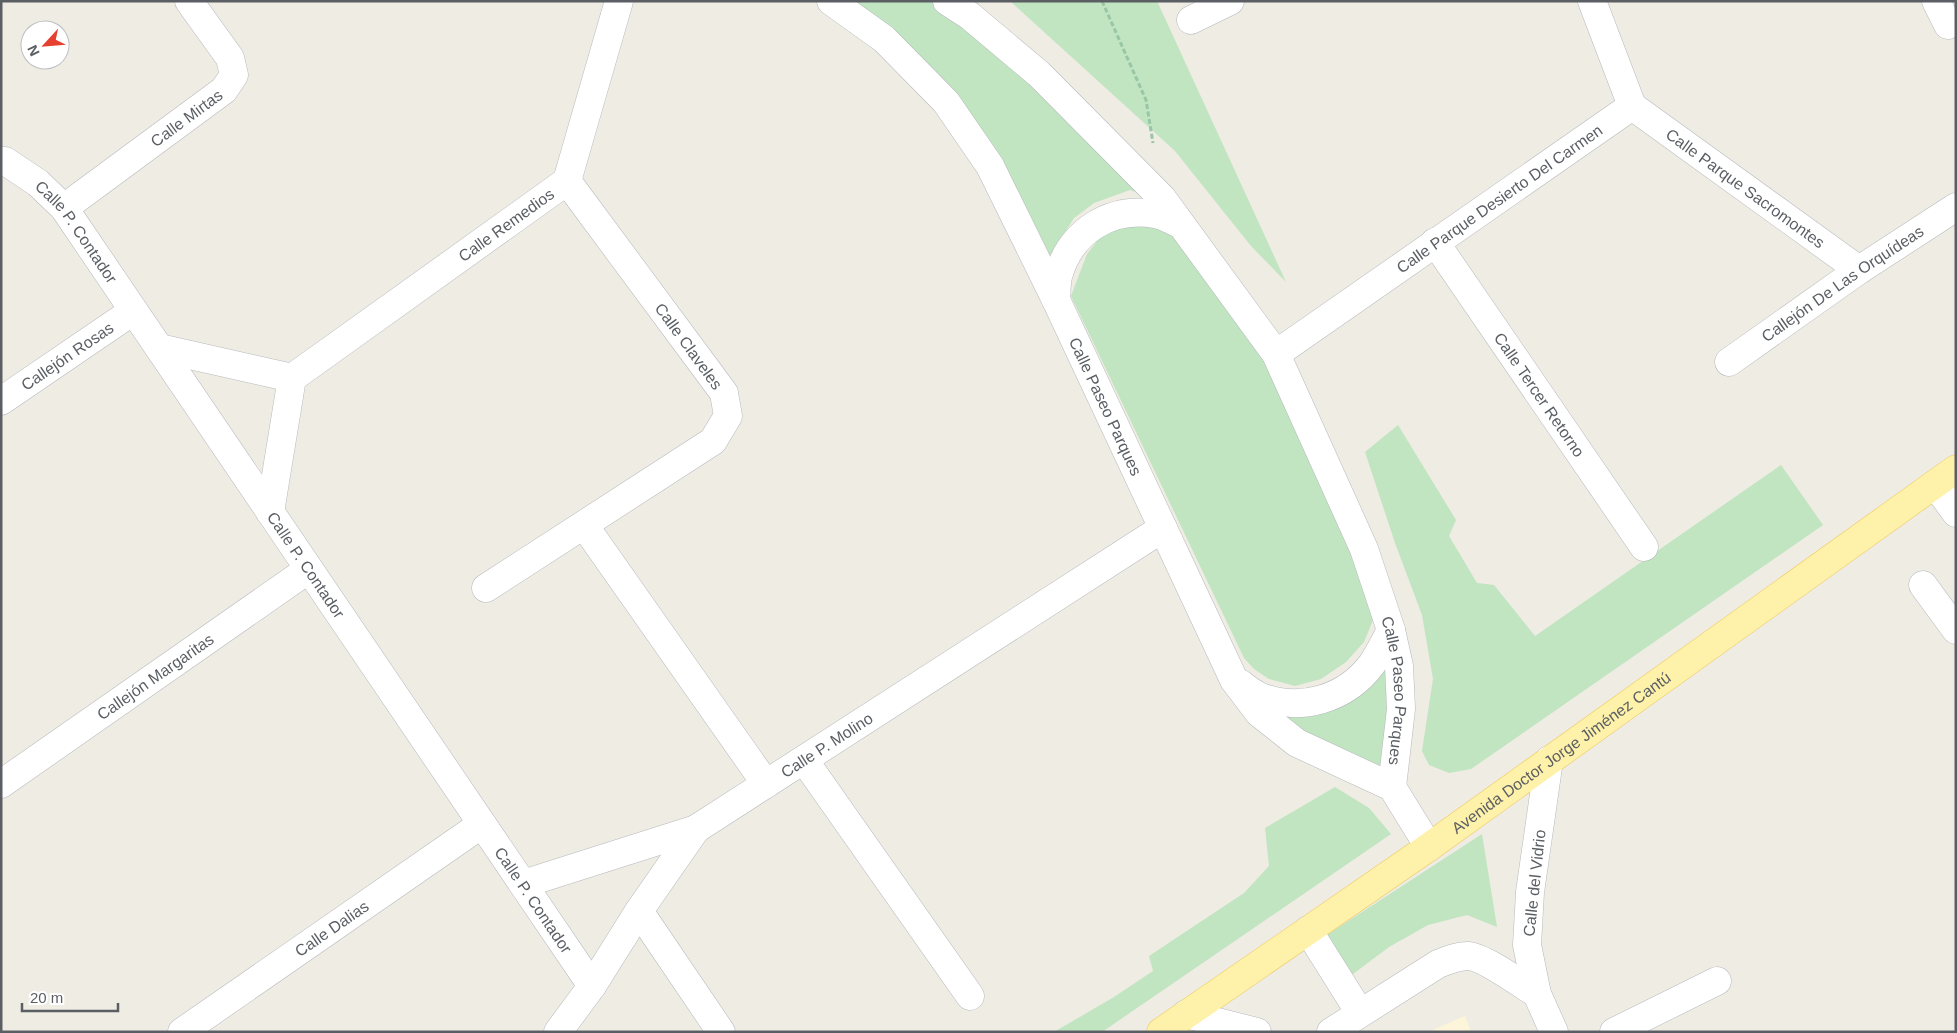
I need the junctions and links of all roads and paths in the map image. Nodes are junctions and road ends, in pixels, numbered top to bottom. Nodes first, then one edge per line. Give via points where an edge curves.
1 (189, 1) edge
2 (619, 1) edge
3 (831, 1) edge
4 (947, 1) edge
5 (1102, 1) edge
6 (1230, 1) edge
7 (1592, 1) edge
8 (1191, 20) dead end
9 (1632, 106) junction
10 (1154, 149) dead end
11 (3, 161) edge
12 (567, 181) junction
13 (1956, 207) edge
14 (64, 208) junction
15 (1180, 224) junction
16 (1435, 242) junction
17 (1859, 270) junction
18 (1056, 300) junction
19 (133, 311) junction
20 (159, 348) junction
21 (1276, 354) junction
22 (1729, 362) dead end
23 (292, 378) junction
24 (1, 401) edge
25 (1945, 476) edge
26 (270, 512) junction
27 (1956, 513) edge
28 (584, 525) junction
29 (1163, 528) junction
30 (1644, 547) dead end
31 (309, 569) junction
32 (1923, 585) dead end
33 (486, 588) dead end
34 (1391, 630) junction
35 (1956, 630) edge
36 (1234, 680) junction
37 (804, 760) junction
38 (1548, 760) junction
39 (1, 784) edge
40 (766, 784) junction
41 (1392, 787) junction
42 (482, 824) junction
43 (696, 829) junction
44 (1429, 847) junction
45 (523, 884) junction
46 (639, 912) junction
47 (1308, 930) junction
48 (1717, 981) dead end
49 (592, 986) junction
50 (1537, 994) junction
51 (970, 996) dead end
52 (1360, 1013) junction
53 (1186, 1014) junction
54 (182, 1032) edge
55 (558, 1032) edge
56 (722, 1032) edge
57 (1161, 1032) edge
58 (1257, 1032) edge
59 (1331, 1032) edge
60 (1554, 1032) edge
61 (1614, 1032) edge

1 - 14 street, Calle Mirtas via 230,58 234,75 224,90
2 - 12 street, Calle Remedios
3 - 18 street, Calle Paseo Parques via 884,39 946,102 990,166
4 - 15 street, Calle Paseo Parques via 970,16 1039,74 1162,198
5 - 10 path via 1146,100
6 - 8 street
7 - 9 street
9 - 16 street, Calle Parque Desierto Del Carmen
9 - 17 street, Calle Parque Sacromontes
11 - 14 street, Calle P. Contador via 38,183
12 - 23 street, Calle Remedios
12 - 28 street, Calle Claveles via 724,393 728,416 713,441
13 - 17 street, Callejón De Las Orquídeas
14 - 19 street, Calle P. Contador
15 - 18 street via 1157,214 1131,212 1099,222 1085,231 1068,250 1058,274
15 - 21 street, Calle Paseo Parques
16 - 21 street, Calle Parque Desierto Del Carmen
16 - 30 street, Calle Tercer Retorno
17 - 22 street, Callejón De Las Orquídeas
18 - 29 street, Calle Paseo Parques
19 - 20 street, Calle P. Contador
19 - 24 street, Callejón Rosas
20 - 23 street
20 - 26 street, Calle P. Contador
21 - 34 street, Calle Paseo Parques via 1364,549
23 - 26 street
25 - 27 street
25 - 38 main road, Avenida Doctor Jorge Jiménez Cantú
26 - 31 street, Calle P. Contador
28 - 33 street, Calle Claveles
28 - 40 street
29 - 36 street, Calle Paseo Parques
29 - 37 street, Calle P. Molino
31 - 39 street, Callejón Margaritas
31 - 42 street, Calle P. Contador
32 - 35 street
34 - 36 street via 1371,664 1350,687 1322,701 1291,704 1260,697
34 - 41 street, Calle Paseo Parques via 1400,666 1401,709
36 - 41 street, Calle Paseo Parques via 1259,713 1297,743
37 - 40 street, Calle P. Molino
37 - 51 street
38 - 44 main road, Avenida Doctor Jorge Jiménez Cantú
38 - 50 street, Calle del Vidrio via 1530,892 1527,945
40 - 43 street, Calle P. Molino
41 - 44 street, Calle Paseo Parques
42 - 45 street, Calle P. Contador
42 - 54 street, Calle Dalias
43 - 45 street
43 - 46 street, Calle P. Molino
44 - 47 main road, Avenida Doctor Jorge Jiménez Cantú
45 - 49 street, Calle P. Contador
46 - 49 street, Calle P. Molino
46 - 56 street
47 - 52 street
47 - 53 main road, Avenida Doctor Jorge Jiménez Cantú
48 - 61 street
49 - 55 street, Calle P. Molino
50 - 52 street via 1497,968 1470,956 1438,964
50 - 60 street, Calle del Vidrio
52 - 59 street
53 - 57 main road, Avenida Doctor Jorge Jiménez Cantú
53 - 58 street

